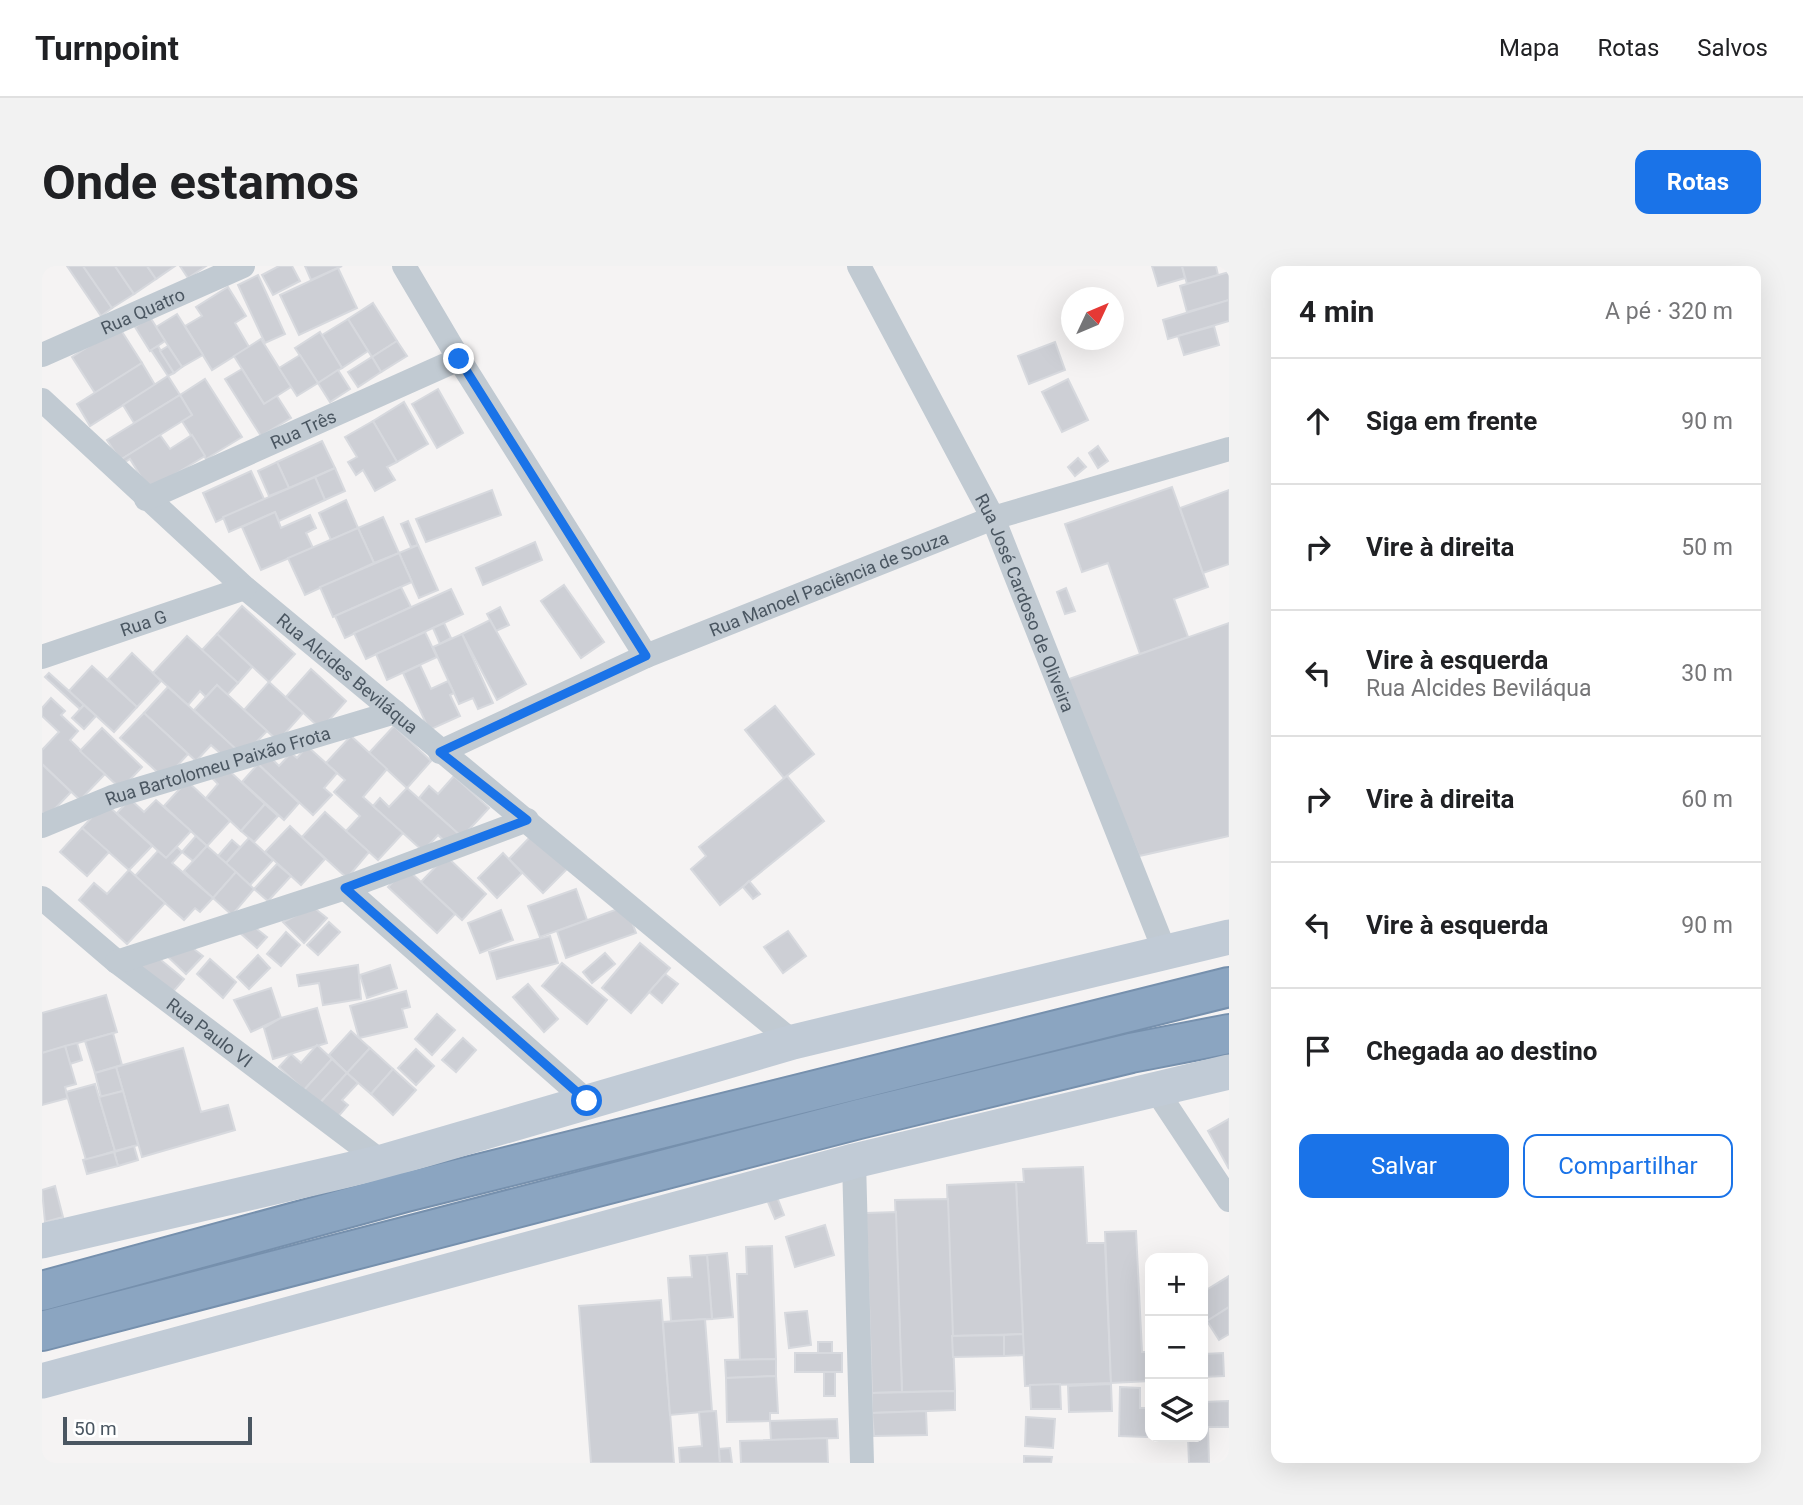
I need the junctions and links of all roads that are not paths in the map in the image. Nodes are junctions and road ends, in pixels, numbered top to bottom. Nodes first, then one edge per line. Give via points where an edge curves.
1 (243, 266) edge
2 (404, 266) edge
3 (859, 266) edge
4 (42, 355) edge
5 (459, 359) junction
6 (42, 400) edge
7 (1229, 449) edge
8 (146, 499) junction
9 (993, 518) junction
10 (245, 588) junction
11 (646, 656) junction
12 (42, 657) edge
13 (395, 712) junction
14 (440, 752) junction
15 (527, 820) junction
16 (42, 826) edge
17 (345, 888) junction
18 (46, 906) edge
19 (1229, 937) edge
20 (1164, 952) junction
21 (117, 962) junction
22 (1229, 987) edge
23 (1229, 1034) edge
24 (793, 1042) junction
25 (1229, 1072) edge
26 (1156, 1090) junction
27 (587, 1101) junction
28 (854, 1161) junction
29 (382, 1162) junction
30 (1229, 1200) edge
31 (42, 1241) edge
32 (42, 1291) edge
33 (42, 1331) edge
34 (42, 1381) edge
35 (862, 1463) edge

1 - 4 street, Rua Quatro
2 - 5 street
3 - 9 street, Rua José Cardoso de Oliveira
5 - 8 street, Rua Três
5 - 11 street
6 - 8 street, Rua Alcides Beviláqua
7 - 9 street, Rua Manoel Paciência de Souza
8 - 10 street, Rua Alcides Beviláqua
9 - 11 street, Rua Manoel Paciência de Souza
9 - 20 street, Rua José Cardoso de Oliveira
10 - 12 street, Rua G
10 - 13 street, Rua Alcides Beviláqua
11 - 14 street, Rua Manoel Paciência de Souza
13 - 14 street, Rua Alcides Beviláqua
13 - 16 street, Rua Bartolomeu Paixão Frota via 112,797
14 - 15 street, Rua Alcides Beviláqua
15 - 17 street
15 - 24 street, Rua Alcides Beviláqua
17 - 21 street
17 - 27 street
18 - 21 street, Rua Paulo VI
19 - 20 main road
20 - 24 main road
21 - 29 street, Rua Paulo VI
22 - 32 highway via 406,1192
23 - 33 highway via 1104,1060 574,1191
24 - 27 main road
25 - 26 main road
26 - 28 main road
26 - 30 street
27 - 29 main road
28 - 34 main road
28 - 35 street
29 - 31 main road

